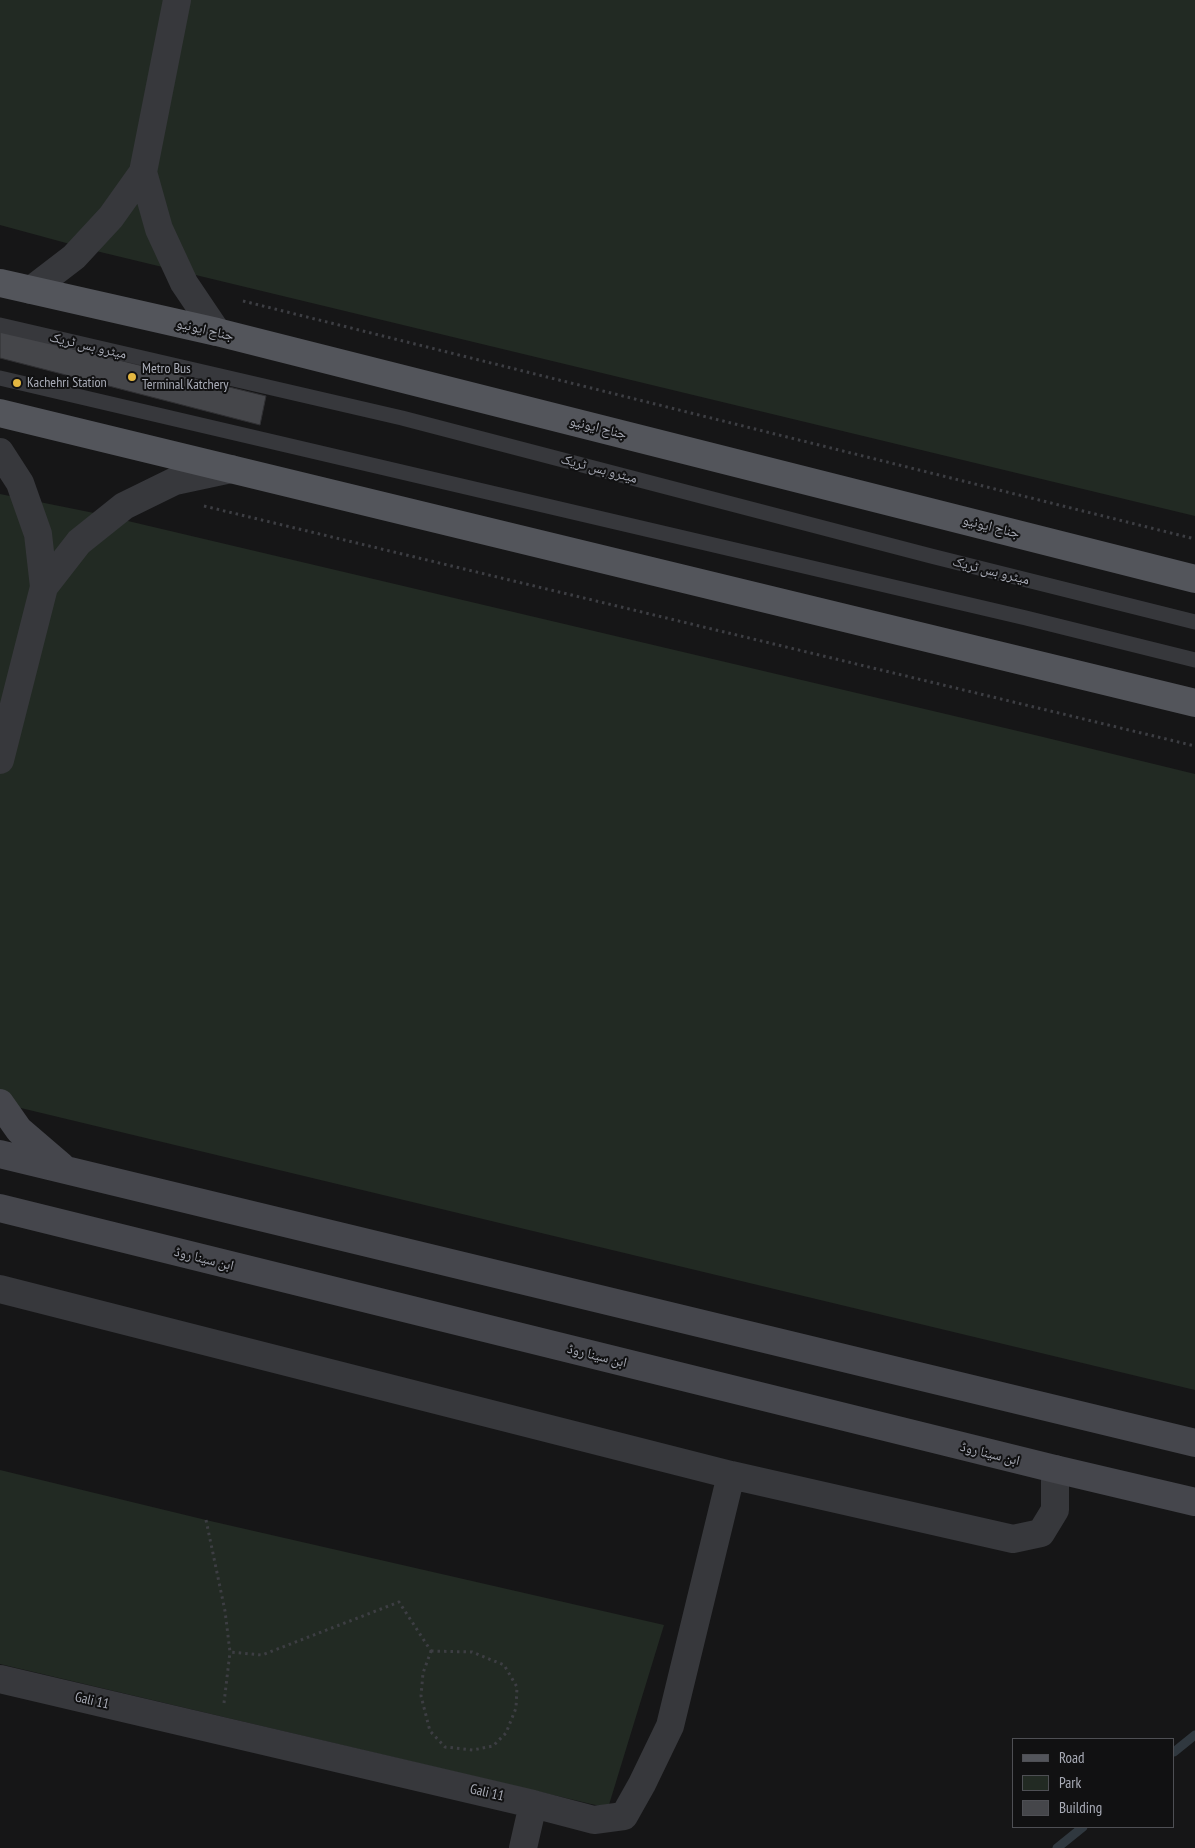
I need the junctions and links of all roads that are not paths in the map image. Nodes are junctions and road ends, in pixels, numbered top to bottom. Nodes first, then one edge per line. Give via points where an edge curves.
1 (177, 0) edge
2 (143, 172) junction
3 (0, 283) edge
4 (31, 290) junction
5 (0, 325) edge
6 (217, 332) junction
7 (0, 378) edge
8 (0, 413) edge
9 (0, 452) edge
10 (231, 469) junction
11 (1195, 579) edge
12 (44, 587) junction
13 (1195, 622) edge
14 (1195, 660) edge
15 (1195, 703) edge
16 (0, 760) edge
17 (0, 1103) edge
18 (0, 1154) edge
19 (64, 1169) junction
20 (0, 1208) edge
21 (0, 1289) edge
22 (1195, 1442) edge
23 (1055, 1470) junction
24 (731, 1475) junction
25 (1195, 1502) edge
26 (0, 1679) edge
27 (533, 1804) junction
28 (523, 1848) edge

1 - 2 street
2 - 4 street via 111,217 74,256
2 - 6 street via 159,229 184,283
3 - 4 main road, جناح ایونیو
4 - 6 main road, جناح ایونیو
5 - 13 lane, میٹرو بس ٹریک via 402,418
6 - 11 main road, جناح ایونیو
7 - 14 lane
8 - 10 main road
9 - 12 street via 20,483 38,534
10 - 12 street via 175,482 124,506 80,542
10 - 15 main road
12 - 16 street
17 - 19 main road via 20,1130
18 - 19 main road
19 - 22 main road
20 - 23 main road, ابن سینا روڈ
21 - 24 street
23 - 24 street via 1055,1510 1042,1532 1013,1539
23 - 25 main road, ابن سینا روڈ
24 - 27 street, Gali 11 via 670,1726 624,1816 594,1820
26 - 27 street, Gali 11
27 - 28 street

